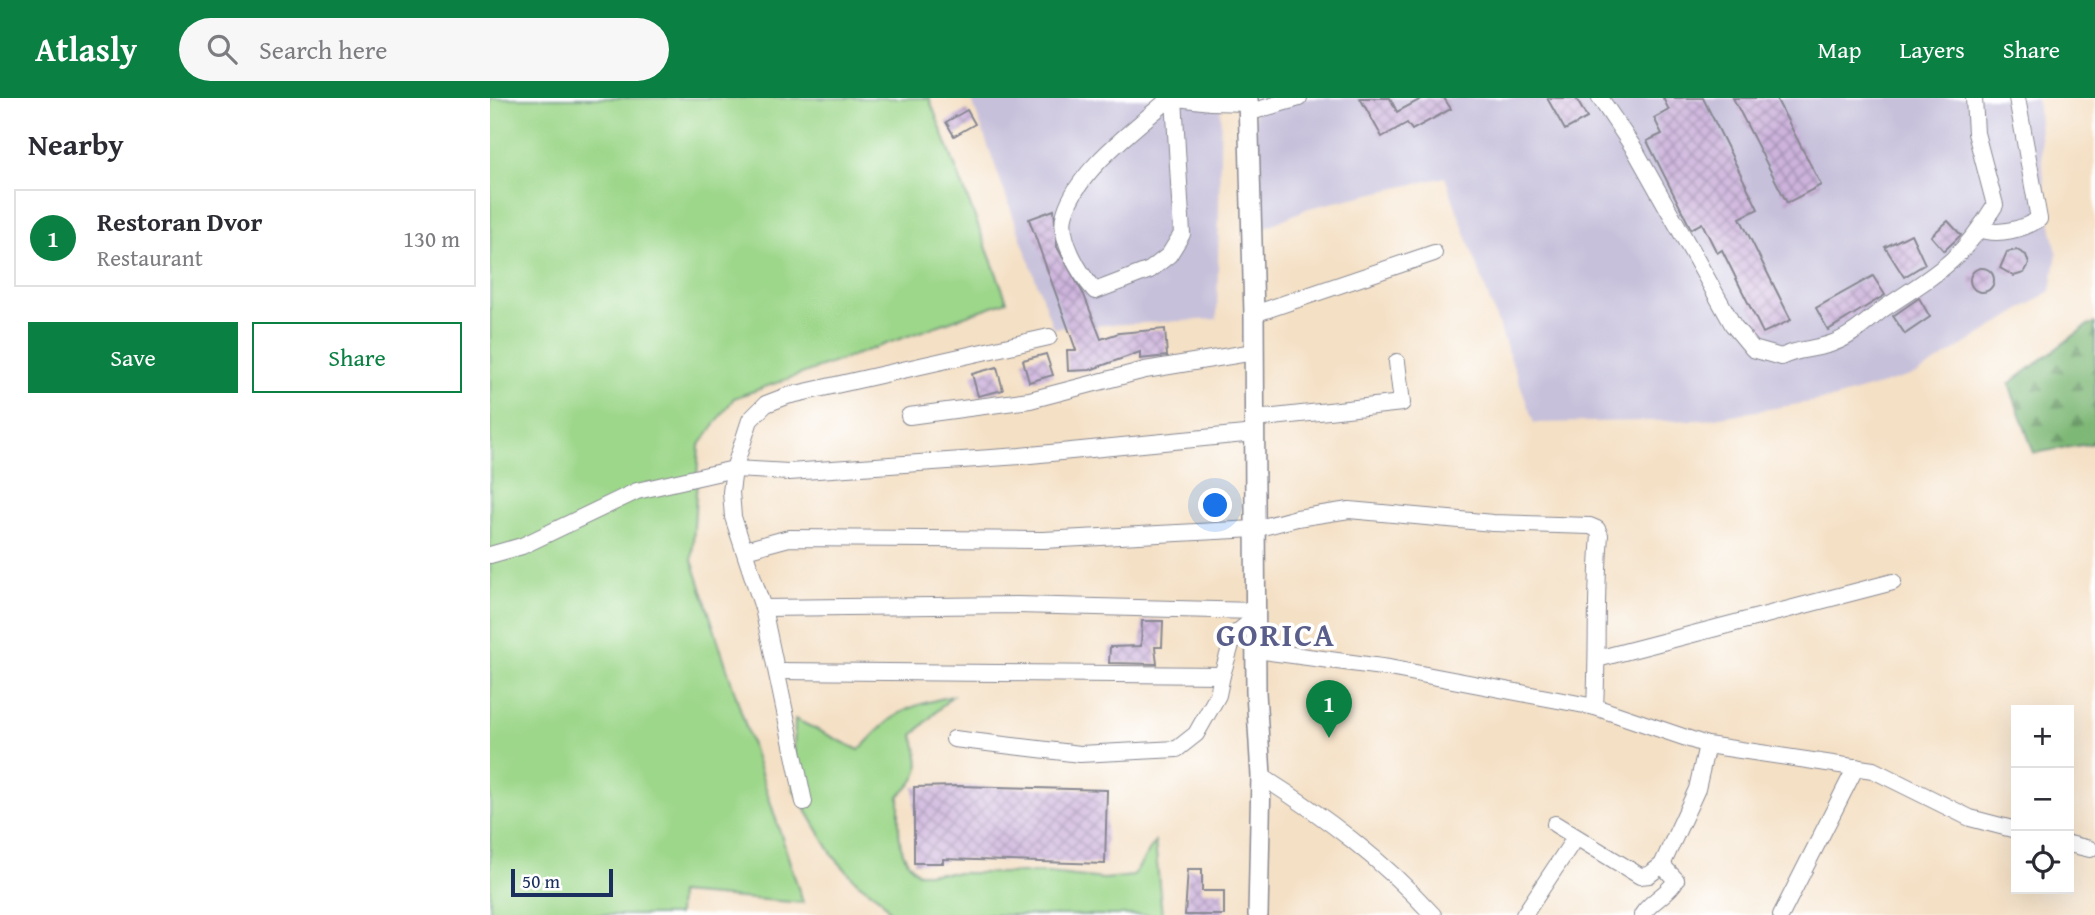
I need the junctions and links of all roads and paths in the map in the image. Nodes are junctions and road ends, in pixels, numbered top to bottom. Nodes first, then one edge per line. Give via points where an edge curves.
1 (1174, 98) edge
2 (1600, 98) edge
3 (1974, 98) edge
4 (2017, 98) edge
5 (1293, 99) edge
6 (1210, 100) edge
7 (1248, 105) edge
8 (1980, 229) junction
9 (1434, 253) dead end
10 (1254, 314) junction
11 (1049, 337) dead end
12 (1254, 352) junction
13 (1397, 362) dead end
14 (909, 416) dead end
15 (1255, 426) junction
16 (734, 470) junction
17 (1255, 529) junction
18 (745, 550) junction
19 (490, 555) edge
20 (1894, 582) dead end
21 (763, 608) junction
22 (1255, 615) junction
23 (1256, 650) junction
24 (1597, 659) junction
25 (777, 671) junction
26 (1222, 675) junction
27 (1595, 707) junction
28 (954, 739) dead end
29 (1707, 746) junction
30 (1856, 767) junction
31 (1261, 776) junction
32 (804, 802) dead end
33 (1555, 824) dead end
34 (2011, 829) edge
35 (1575, 838) junction
36 (2074, 845) edge
37 (2090, 849) dead end
38 (1662, 865) junction
39 (1258, 915) edge
40 (1433, 915) edge
41 (1524, 915) edge
42 (1642, 915) edge
43 (1781, 915) edge

1 - 1 street via 1084,177 1064,215 1069,248 1082,276 1096,291 1150,270 1169,256 1182,234
1 - 6 street
2 - 8 street via 1635,150 1733,325 1753,349 1765,354 1781,358 1845,337 1956,260
3 - 8 street via 1976,133 1995,205
4 - 8 street via 2039,219 2002,231
5 - 7 street
6 - 7 street
7 - 10 main road
9 - 10 street
10 - 12 main road
11 - 16 street via 766,404 750,420
12 - 14 street via 1144,370 1030,400
12 - 15 main road
13 - 15 street via 1402,403
15 - 16 street via 1020,456 789,472
15 - 17 main road
16 - 18 street via 730,492 733,517
16 - 19 street via 637,491 522,546
17 - 18 street via 1043,540 789,538
17 - 22 main road
17 - 24 street via 1349,510 1597,528
18 - 21 street
20 - 24 street
21 - 22 street via 1017,605
21 - 25 street
22 - 23 main road
22 - 26 street via 1234,635
23 - 27 street via 1389,668
23 - 31 main road
24 - 27 street
25 - 26 street
25 - 32 street
26 - 28 street via 1218,695 1196,734 1177,749 1080,754
27 - 29 street
29 - 30 street
29 - 38 street via 1697,789
30 - 34 street via 1873,770 1970,818
30 - 43 street
31 - 39 main road
31 - 40 street via 1328,819 1400,878
33 - 35 street
35 - 38 street via 1640,876 1649,876
35 - 41 street
36 - 37 street
38 - 42 street via 1676,880

